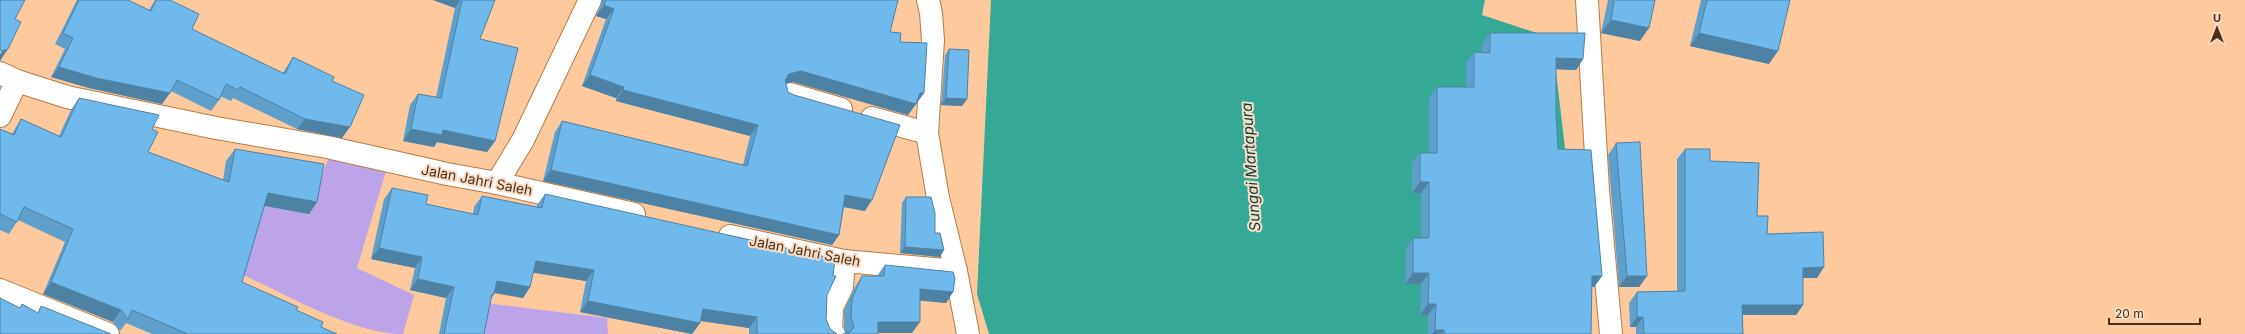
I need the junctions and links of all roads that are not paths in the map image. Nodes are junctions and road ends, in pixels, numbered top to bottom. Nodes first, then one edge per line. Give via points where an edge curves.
1 (590, 0) edge
2 (928, 0) edge
3 (1587, 0) edge
4 (9, 77) edge
5 (790, 94) edge
6 (0, 116) edge
7 (926, 133) junction
8 (497, 182) junction
9 (652, 218) edge
10 (714, 232) edge
11 (844, 261) junction
12 (956, 271) junction
13 (0, 290) edge
14 (108, 334) edge
15 (834, 334) edge
16 (968, 334) edge
17 (1611, 334) edge

1 - 8 street via 523,140
2 - 7 street via 933,40
3 - 17 street via 1598,190
4 - 6 street
4 - 8 street, Jalan Jahri Saleh via 67,96 133,111
5 - 7 street
7 - 12 street via 938,198
8 - 9 street, Jalan Jahri Saleh
10 - 11 street, Jalan Jahri Saleh
11 - 12 street, Jalan Jahri Saleh
11 - 15 street via 842,287 832,307
12 - 16 street
13 - 14 street

